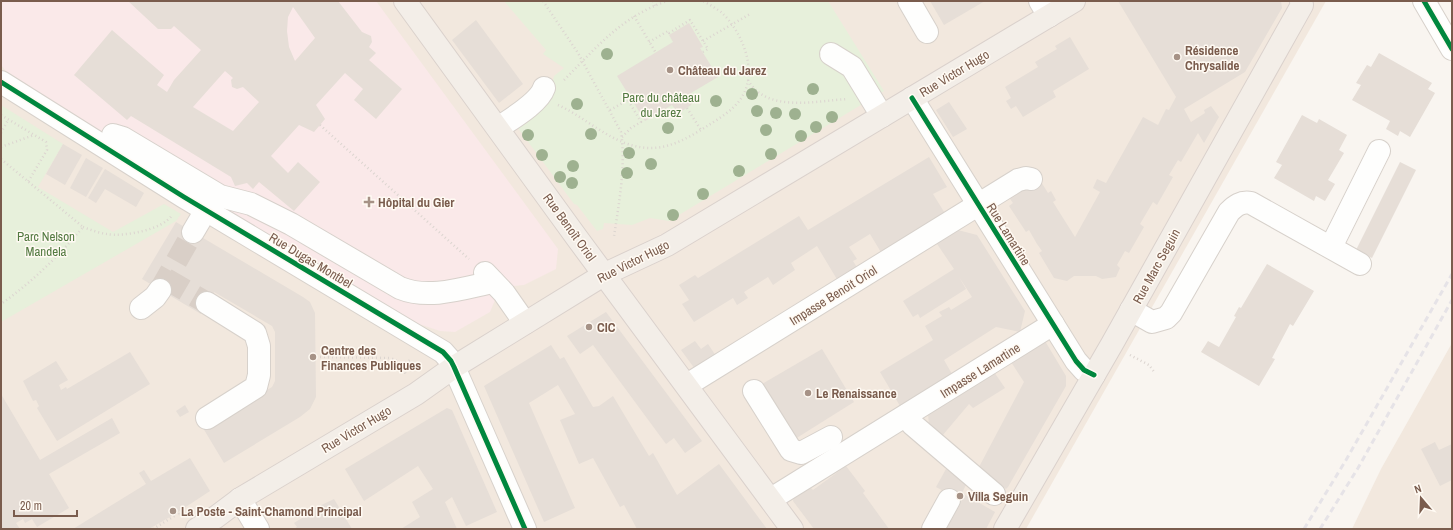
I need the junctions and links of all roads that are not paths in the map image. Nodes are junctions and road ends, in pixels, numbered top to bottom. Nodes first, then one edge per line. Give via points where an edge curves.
1 (405, 1) edge
2 (909, 1) edge
3 (1074, 1) edge
4 (1424, 1) edge
5 (1304, 2) edge
6 (1045, 8) edge
7 (927, 32) dead end
8 (1452, 49) edge
9 (831, 54) dead end
10 (1, 82) edge
11 (540, 93) road end
12 (912, 98) junction
13 (882, 116) junction
14 (498, 128) junction
15 (113, 144) junction
16 (1379, 151) dead end
17 (1031, 179) dead end
18 (978, 206) junction
19 (206, 210) junction
20 (193, 232) tunnel mouth
21 (1331, 246) junction
22 (1360, 264) dead end
23 (605, 274) junction
24 (160, 290) tunnel mouth
25 (207, 303) tunnel mouth
26 (141, 308) dead end
27 (1131, 310) junction
28 (525, 323) junction
29 (1053, 324) junction
30 (454, 367) junction
31 (1094, 375) junction
32 (687, 385) junction
33 (754, 391) dead end
34 (907, 415) junction
35 (208, 418) dead end
36 (833, 439) junction
37 (994, 494) dead end
38 (240, 499) junction
39 (771, 499) junction
40 (949, 500) dead end
41 (197, 529) edge
42 (258, 529) edge
43 (526, 529) edge
44 (792, 529) edge
45 (933, 529) edge
46 (1005, 529) edge

1 - 14 main road, Rue Benoît Oriol
2 - 7 street
3 - 6 main road, Rue Victor Hugo
4 - 8 street
5 - 27 main road, Rue Marc Seguin
6 - 12 main road, Rue Victor Hugo
9 - 13 street via 852,67
10 - 15 street, Rue Dugas Montbel
11 - 14 street
12 - 13 main road, Rue Victor Hugo
12 - 18 street, Rue Lamartine
13 - 23 main road, Rue Victor Hugo via 667,245
14 - 23 main road, Rue Benoît Oriol
15 - 19 street, Rue Dugas Montbel via 184,197
15 - 28 street via 123,138 220,196 251,204 291,224 405,290 423,294 489,277
16 - 21 street
17 - 18 street, Impasse Benoit Oriol via 1018,180
18 - 29 street, Rue Lamartine
18 - 32 street, Impasse Benoit Oriol
19 - 20 street
19 - 30 street, Rue Dugas Montbel via 434,345
21 - 22 street
21 - 27 street via 1251,203 1240,203 1229,212 1166,318 1152,322
23 - 28 main road, Rue Victor Hugo
23 - 32 main road, Rue Benoît Oriol
24 - 26 street
25 - 35 street via 249,328 255,333 259,346 259,375 256,387
27 - 31 main road, Rue Marc Seguin
28 - 30 main road, Rue Victor Hugo
29 - 31 street, Rue Lamartine via 1076,361 1084,370
29 - 34 street, Impasse Lamartine
30 - 38 main road, Rue Victor Hugo via 416,394
30 - 43 street, Rue Dugas Montbel
31 - 46 main road, Rue Marc Seguin
32 - 39 main road, Rue Benoît Oriol
33 - 36 street via 791,450 801,453
34 - 36 street, Impasse Lamartine
34 - 37 street via 912,424
36 - 39 street, Impasse Lamartine
38 - 41 main road, Rue Victor Hugo
38 - 42 street
39 - 44 main road, Rue Benoît Oriol
40 - 45 street

